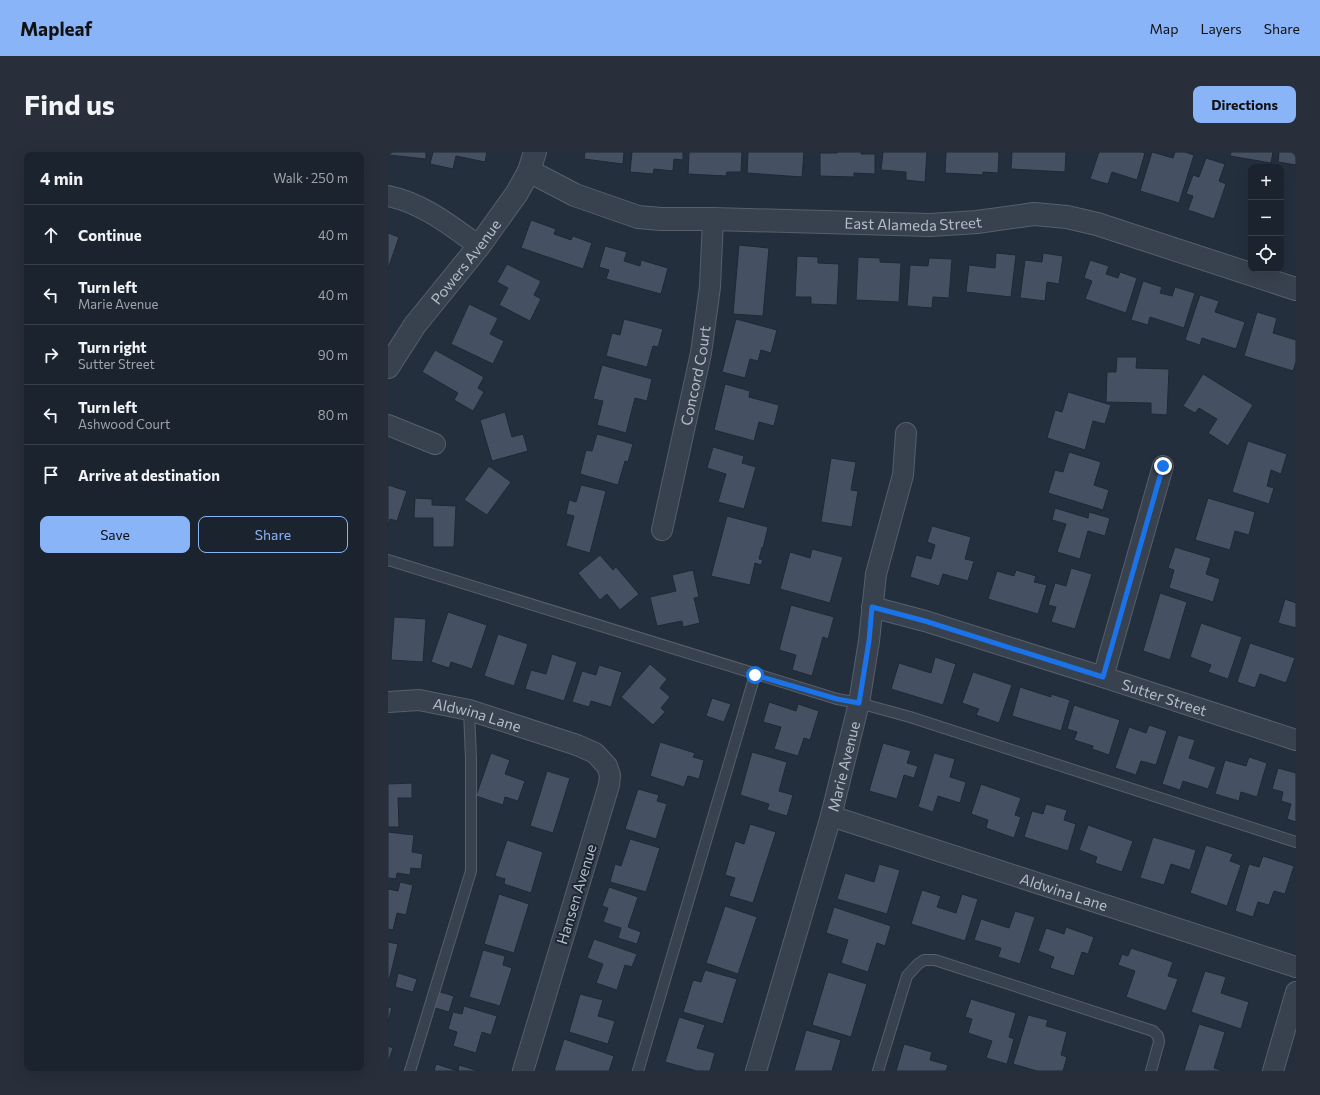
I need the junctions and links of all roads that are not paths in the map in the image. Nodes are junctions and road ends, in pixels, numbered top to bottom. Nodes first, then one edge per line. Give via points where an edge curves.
1 (532, 162) edge
2 (388, 196) edge
3 (713, 219) junction
4 (479, 246) junction
5 (1248, 266) edge
6 (1262, 272) edge
7 (1296, 288) edge
8 (388, 367) edge
9 (388, 425) edge
10 (906, 433) dead end
11 (435, 444) dead end
12 (1163, 466) dead end
13 (662, 530) dead end
14 (388, 560) edge
15 (872, 607) junction
16 (755, 675) junction
17 (1103, 677) junction
18 (388, 702) edge
19 (859, 703) junction
20 (469, 710) junction
21 (563, 740) joint
22 (1296, 740) edge
23 (831, 816) junction
24 (1296, 842) edge
25 (1296, 967) edge
26 (1296, 992) edge
27 (410, 1071) edge
28 (523, 1071) edge
29 (638, 1071) edge
30 (756, 1071) edge
31 (878, 1071) edge
32 (1151, 1071) edge
33 (1273, 1071) edge

1 - 3 street, East Alameda Street via 575,195 638,217
1 - 4 street, Powers Avenue via 517,194
2 - 4 street via 437,216
3 - 5 street, East Alameda Street via 930,225 1034,214 1067,217 1097,224
3 - 13 street, Concord Court via 710,287 701,353
4 - 8 street, Powers Avenue via 415,325
6 - 7 street, East Alameda Street
9 - 11 street
10 - 15 street, Marie Avenue via 903,475 876,574
12 - 17 street
14 - 16 lane
15 - 17 street, Sutter Street
15 - 19 street, Marie Avenue
16 - 19 lane
16 - 29 lane
17 - 22 street, Sutter Street
18 - 20 street, Aldwina Lane via 419,700
19 - 23 street, Marie Avenue
19 - 24 lane via 910,717
20 - 21 street, Aldwina Lane
20 - 27 lane via 471,871
21 - 28 street, Hansen Avenue via 595,753 608,766 609,785
23 - 25 street, Aldwina Lane
23 - 30 street, Marie Avenue
26 - 33 street
31 - 32 lane via 907,976 924,960 935,960 1153,1031 1159,1042

